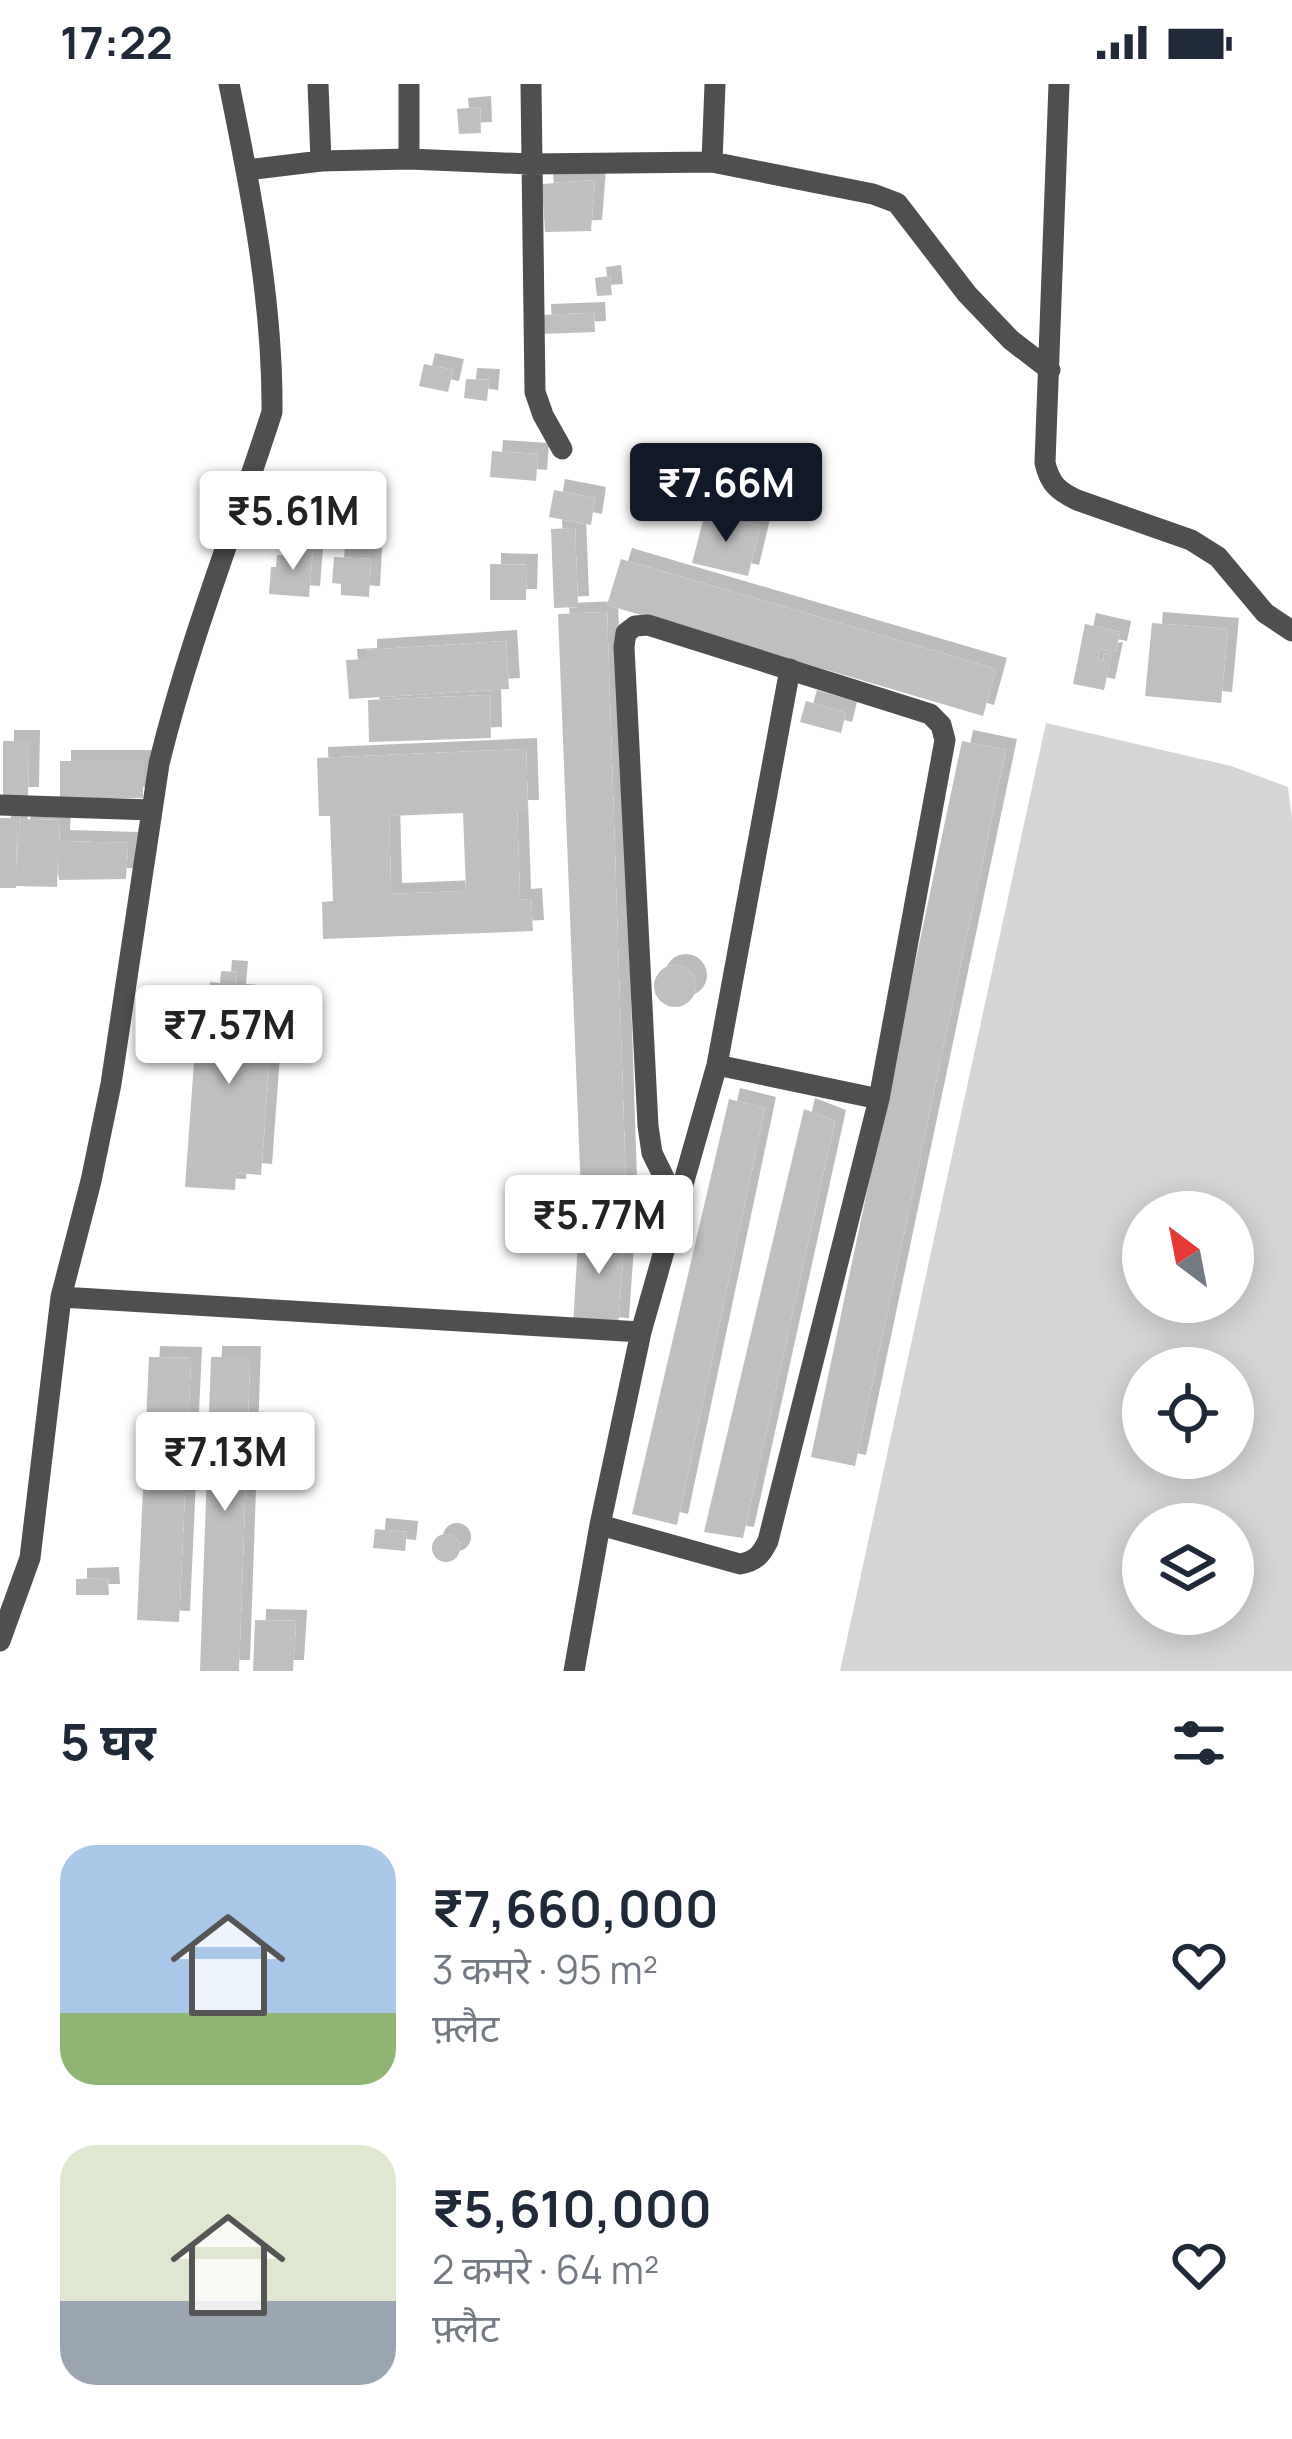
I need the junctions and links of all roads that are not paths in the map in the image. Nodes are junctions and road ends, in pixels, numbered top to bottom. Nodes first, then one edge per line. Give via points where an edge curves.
1 (229, 84) edge
2 (318, 84) edge
3 (409, 84) edge
4 (530, 84) edge
5 (715, 84) edge
6 (1059, 84) edge
7 (409, 159) junction
8 (321, 161) junction
9 (712, 162) junction
10 (530, 164) junction
11 (247, 170) junction
12 (1050, 370) junction
13 (562, 449) dead end
14 (1292, 631) edge
15 (790, 669) junction
16 (0, 805) edge
17 (152, 809) junction
18 (717, 1064) junction
19 (879, 1099) junction
20 (677, 1204) junction
21 (62, 1298) junction
22 (641, 1332) junction
23 (600, 1525) junction
24 (0, 1641) edge
25 (574, 1671) edge

1 - 11 street
2 - 8 street
3 - 7 street
4 - 10 street
5 - 9 street
6 - 12 street
7 - 8 street
7 - 10 street
8 - 11 street
9 - 10 street
9 - 12 street via 897,203 967,294
10 - 13 street via 535,392
11 - 17 street via 272,412 172,712
12 - 14 street via 1045,463 1060,492 1191,540
15 - 18 street
15 - 19 street via 930,714 945,740
15 - 20 street via 648,625 626,633 648,1126
16 - 17 street
17 - 21 street via 111,1084
18 - 19 street
18 - 20 street
19 - 23 street via 762,1553 740,1564
20 - 22 street
21 - 22 street
21 - 24 street via 30,1558
22 - 23 street
23 - 25 street

